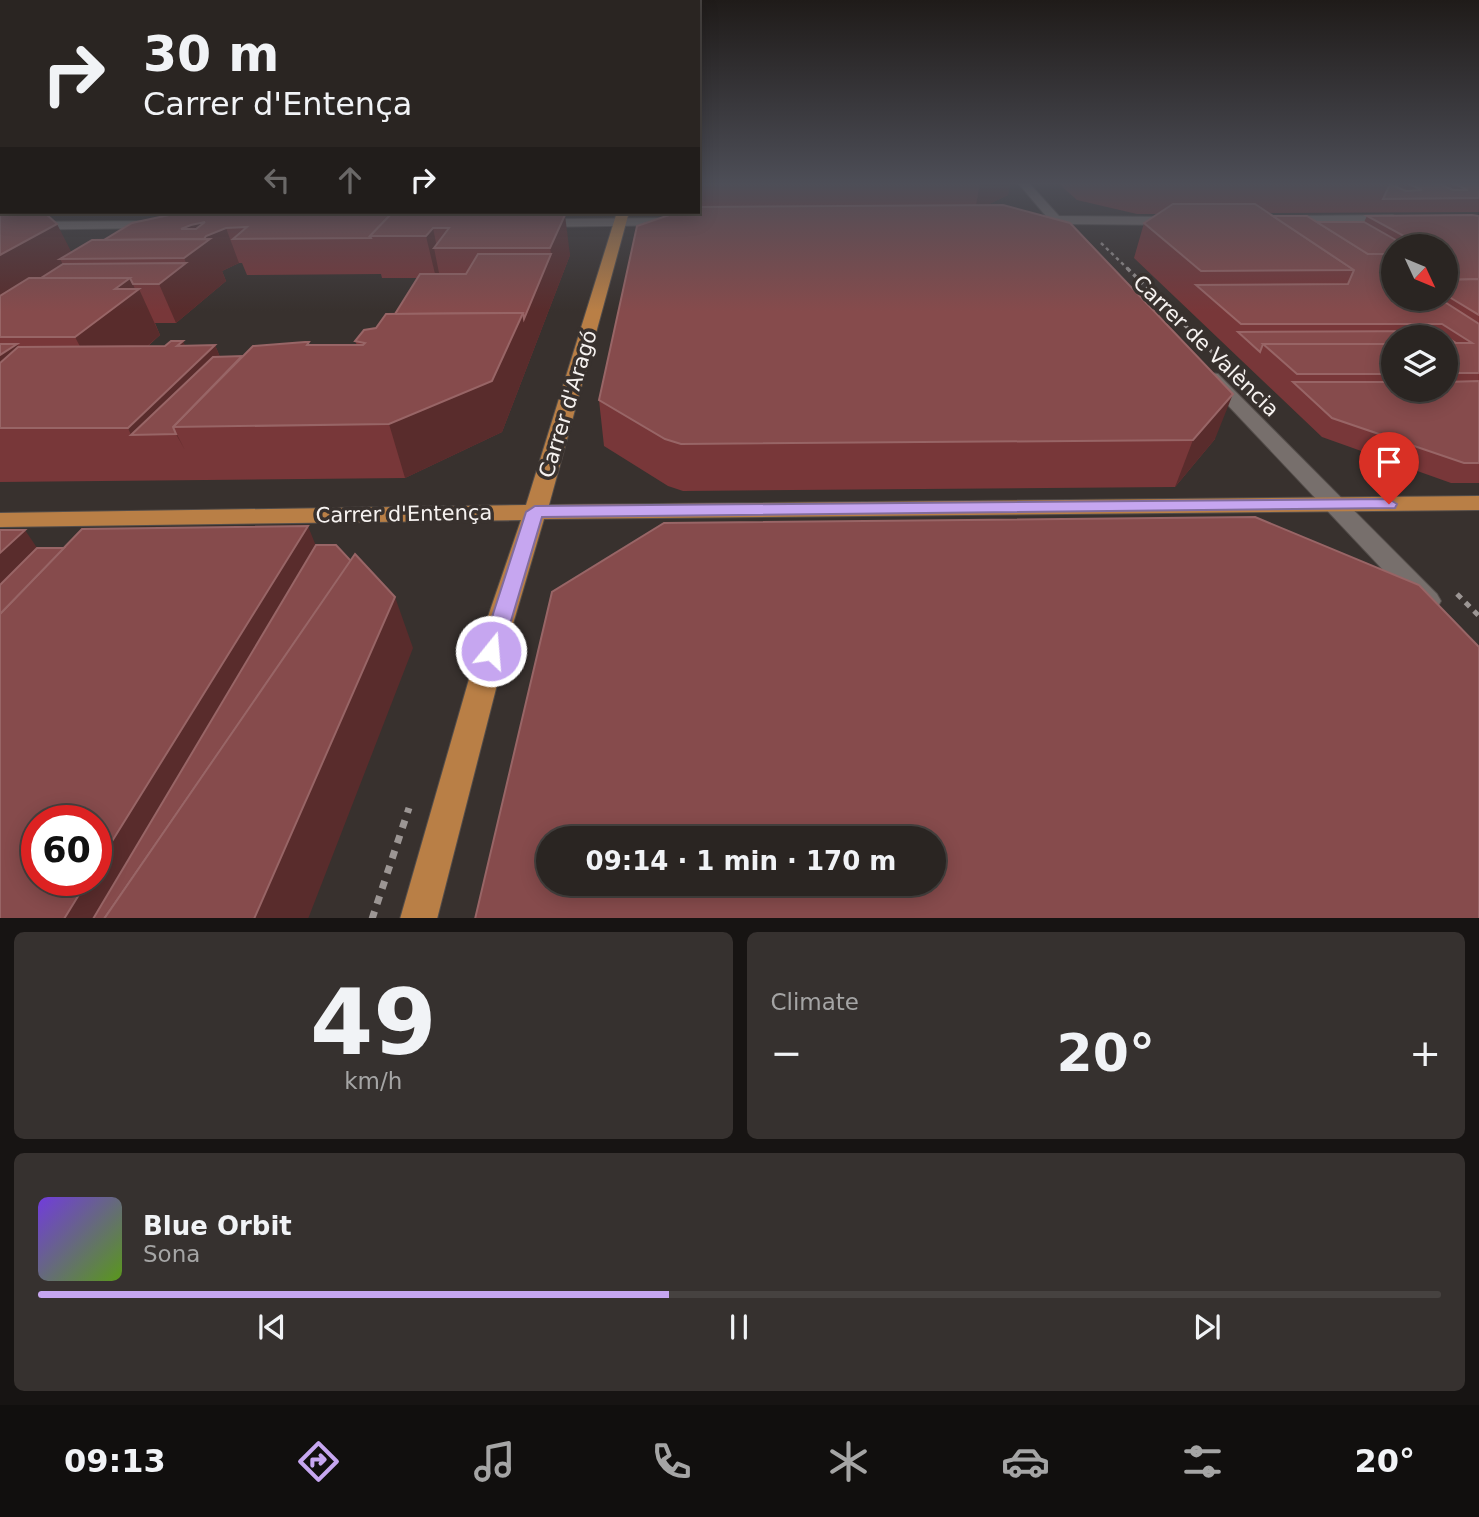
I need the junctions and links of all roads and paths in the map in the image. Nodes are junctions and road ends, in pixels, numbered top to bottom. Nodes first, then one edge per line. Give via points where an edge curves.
1 (106, 226) edge
2 (619, 226) edge
3 (1061, 226) edge
4 (1093, 236) dead end
5 (1074, 239) edge
6 (98, 242) edge
7 (1216, 355) dead end
8 (1198, 363) edge
9 (1479, 503) edge
10 (1336, 505) junction
11 (535, 512) junction
12 (0, 520) edge
13 (1444, 618) edge
14 (418, 918) edge

1 - 6 street via 91,234
2 - 11 main road, Carrer d'Aragó
3 - 5 street
4 - 7 path, Carrer de València
8 - 10 street, Carrer de València
9 - 10 main road, Carrer d'Entença
10 - 11 main road, Carrer d'Entença
10 - 13 street, Carrer de València
11 - 12 main road, Carrer d'Entença
11 - 14 main road, Carrer d'Aragó via 496,634

